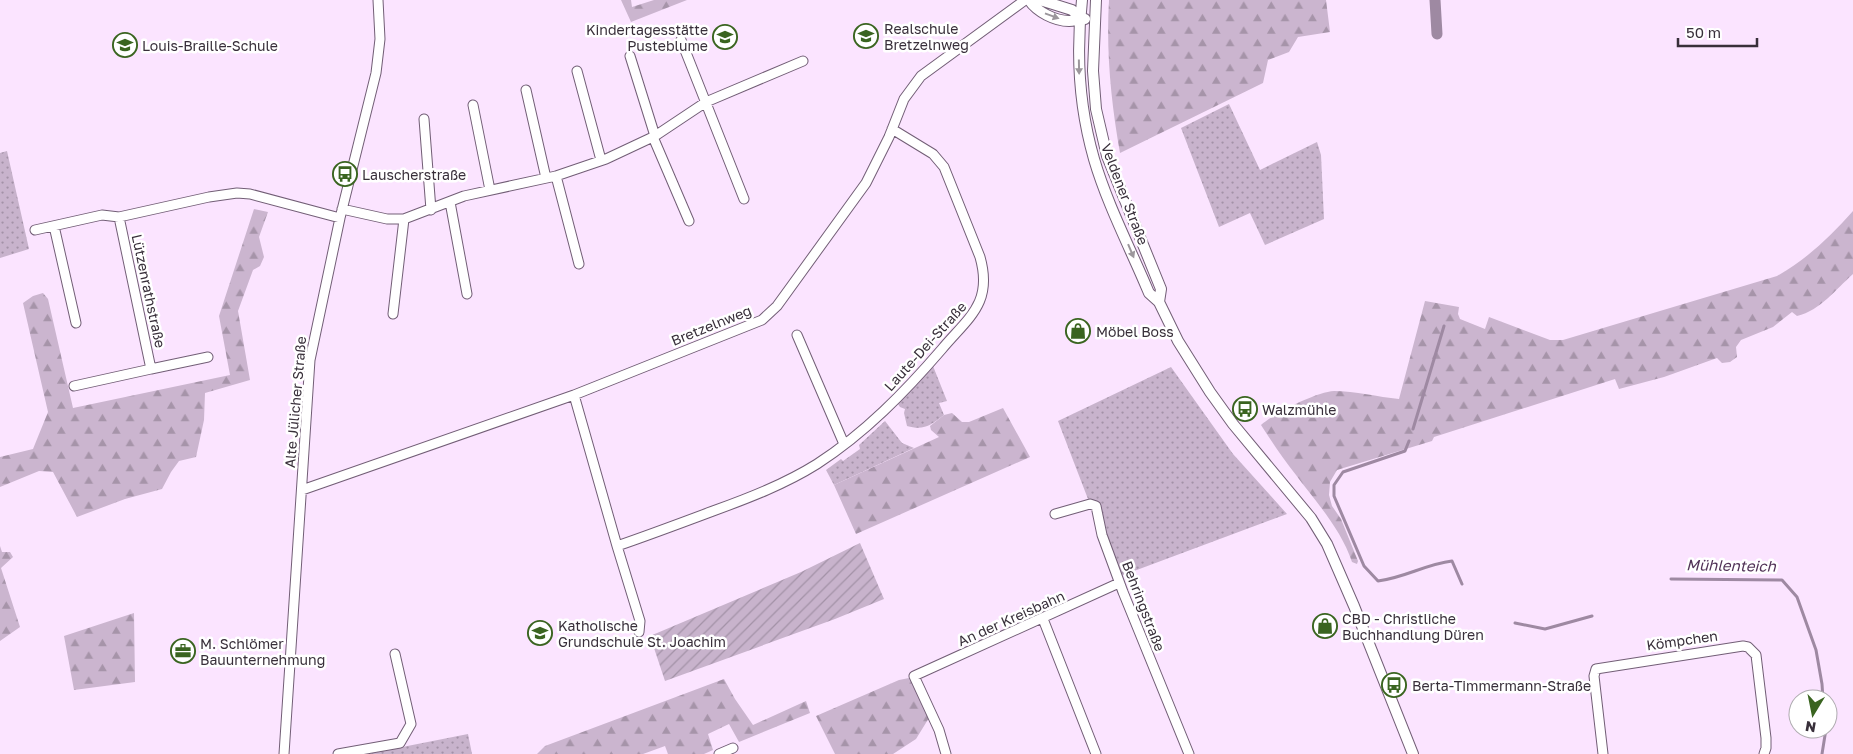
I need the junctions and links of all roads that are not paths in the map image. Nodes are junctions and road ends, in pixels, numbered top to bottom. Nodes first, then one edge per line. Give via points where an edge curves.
1 (378, 0) edge
2 (1025, 0) edge
3 (1029, 0) edge
4 (1040, 0) edge
5 (1082, 0) edge
6 (1096, 0) edge
7 (1080, 18) junction
8 (1094, 20) junction
9 (681, 40) dead end
10 (630, 56) dead end
11 (803, 61) dead end
12 (577, 71) dead end
13 (526, 90) dead end
14 (706, 102) junction
15 (473, 105) dead end
16 (424, 119) dead end
17 (892, 129) junction
18 (654, 136) junction
19 (601, 160) junction
20 (551, 177) junction
21 (490, 190) junction
22 (744, 199) dead end
23 (450, 202) junction
24 (431, 210) junction
25 (341, 214) junction
26 (119, 217) junction
27 (404, 218) junction
28 (689, 221) dead end
29 (54, 226) junction
30 (35, 230) dead end
31 (579, 264) dead end
32 (467, 294) dead end
33 (1159, 302) junction
34 (393, 314) dead end
35 (76, 323) dead end
36 (797, 335) dead end
37 (208, 357) dead end
38 (151, 369) junction
39 (74, 386) dead end
40 (574, 395) junction
41 (844, 444) junction
42 (302, 490) junction
43 (1055, 514) dead end
44 (617, 546) junction
45 (1119, 583) junction
46 (1043, 619) junction
47 (639, 632) dead end
48 (395, 654) dead end
49 (733, 748) dead end
50 (284, 754) edge
51 (338, 754) edge
52 (719, 754) edge
53 (946, 754) edge
54 (1096, 754) edge
55 (1189, 754) edge
56 (1413, 754) edge
57 (1603, 754) edge
58 (1764, 754) edge

1 - 25 street, Alte Jülicher Straße via 378,57
2 - 17 street, Bretzelnweg via 921,76 904,99
3 -> 7 street via 1044,13 1069,21
4 - 7 street via 1072,10
5 - 7 street, Veldener Straße
6 - 8 street, Veldener Straße
7 - 8 street
7 -> 33 street, Veldener Straße via 1082,110 1094,159 1149,294
8 - 33 street, Veldener Straße via 1096,109 1107,156 1161,289
9 - 14 street
10 - 18 street
11 - 14 street
12 - 19 street
13 - 20 street
14 - 18 street
14 - 22 street
15 - 21 street
16 - 24 street
17 - 40 street, Bretzelnweg via 866,183 770,314
17 - 41 street, Laute-Dei-Straße via 933,154 944,167 984,269 982,299 934,358 887,408
18 - 19 street
18 - 28 street
19 - 20 street
20 - 21 street
20 - 31 street
21 - 23 street
23 - 24 street
23 - 32 street
24 - 27 street
25 - 26 street, Lützenrathstraße via 237,193
25 - 27 street via 387,220
25 - 42 street, Alte Jülicher Straße via 310,360
26 - 29 street, Lützenrathstraße via 102,215
26 - 38 street, Lützenrathstraße
27 - 34 street
29 - 30 street, Lützenrathstraße
29 - 35 street
33 - 56 street, Veldener Straße via 1210,392 1311,518 1327,544
36 - 41 street
37 - 38 street, Lützenrathstraße
38 - 39 street, Lützenrathstraße
40 - 42 street, Bretzelnweg
40 - 44 street
41 - 44 street, Laute-Dei-Straße via 789,480 744,500
42 - 50 street, Alte Jülicher Straße
43 - 45 street, Behringstraße via 1090,504 1096,506 1102,535
44 - 47 street via 640,621
45 - 46 street, An der Kreisbahn
45 - 55 street, Behringstraße
46 - 53 street, An der Kreisbahn via 914,676 939,730
46 - 54 street
48 - 51 street via 411,724 400,743
49 - 52 street
57 - 58 street, Kömpchen via 1594,676 1596,669 1743,646 1756,655 1766,738

